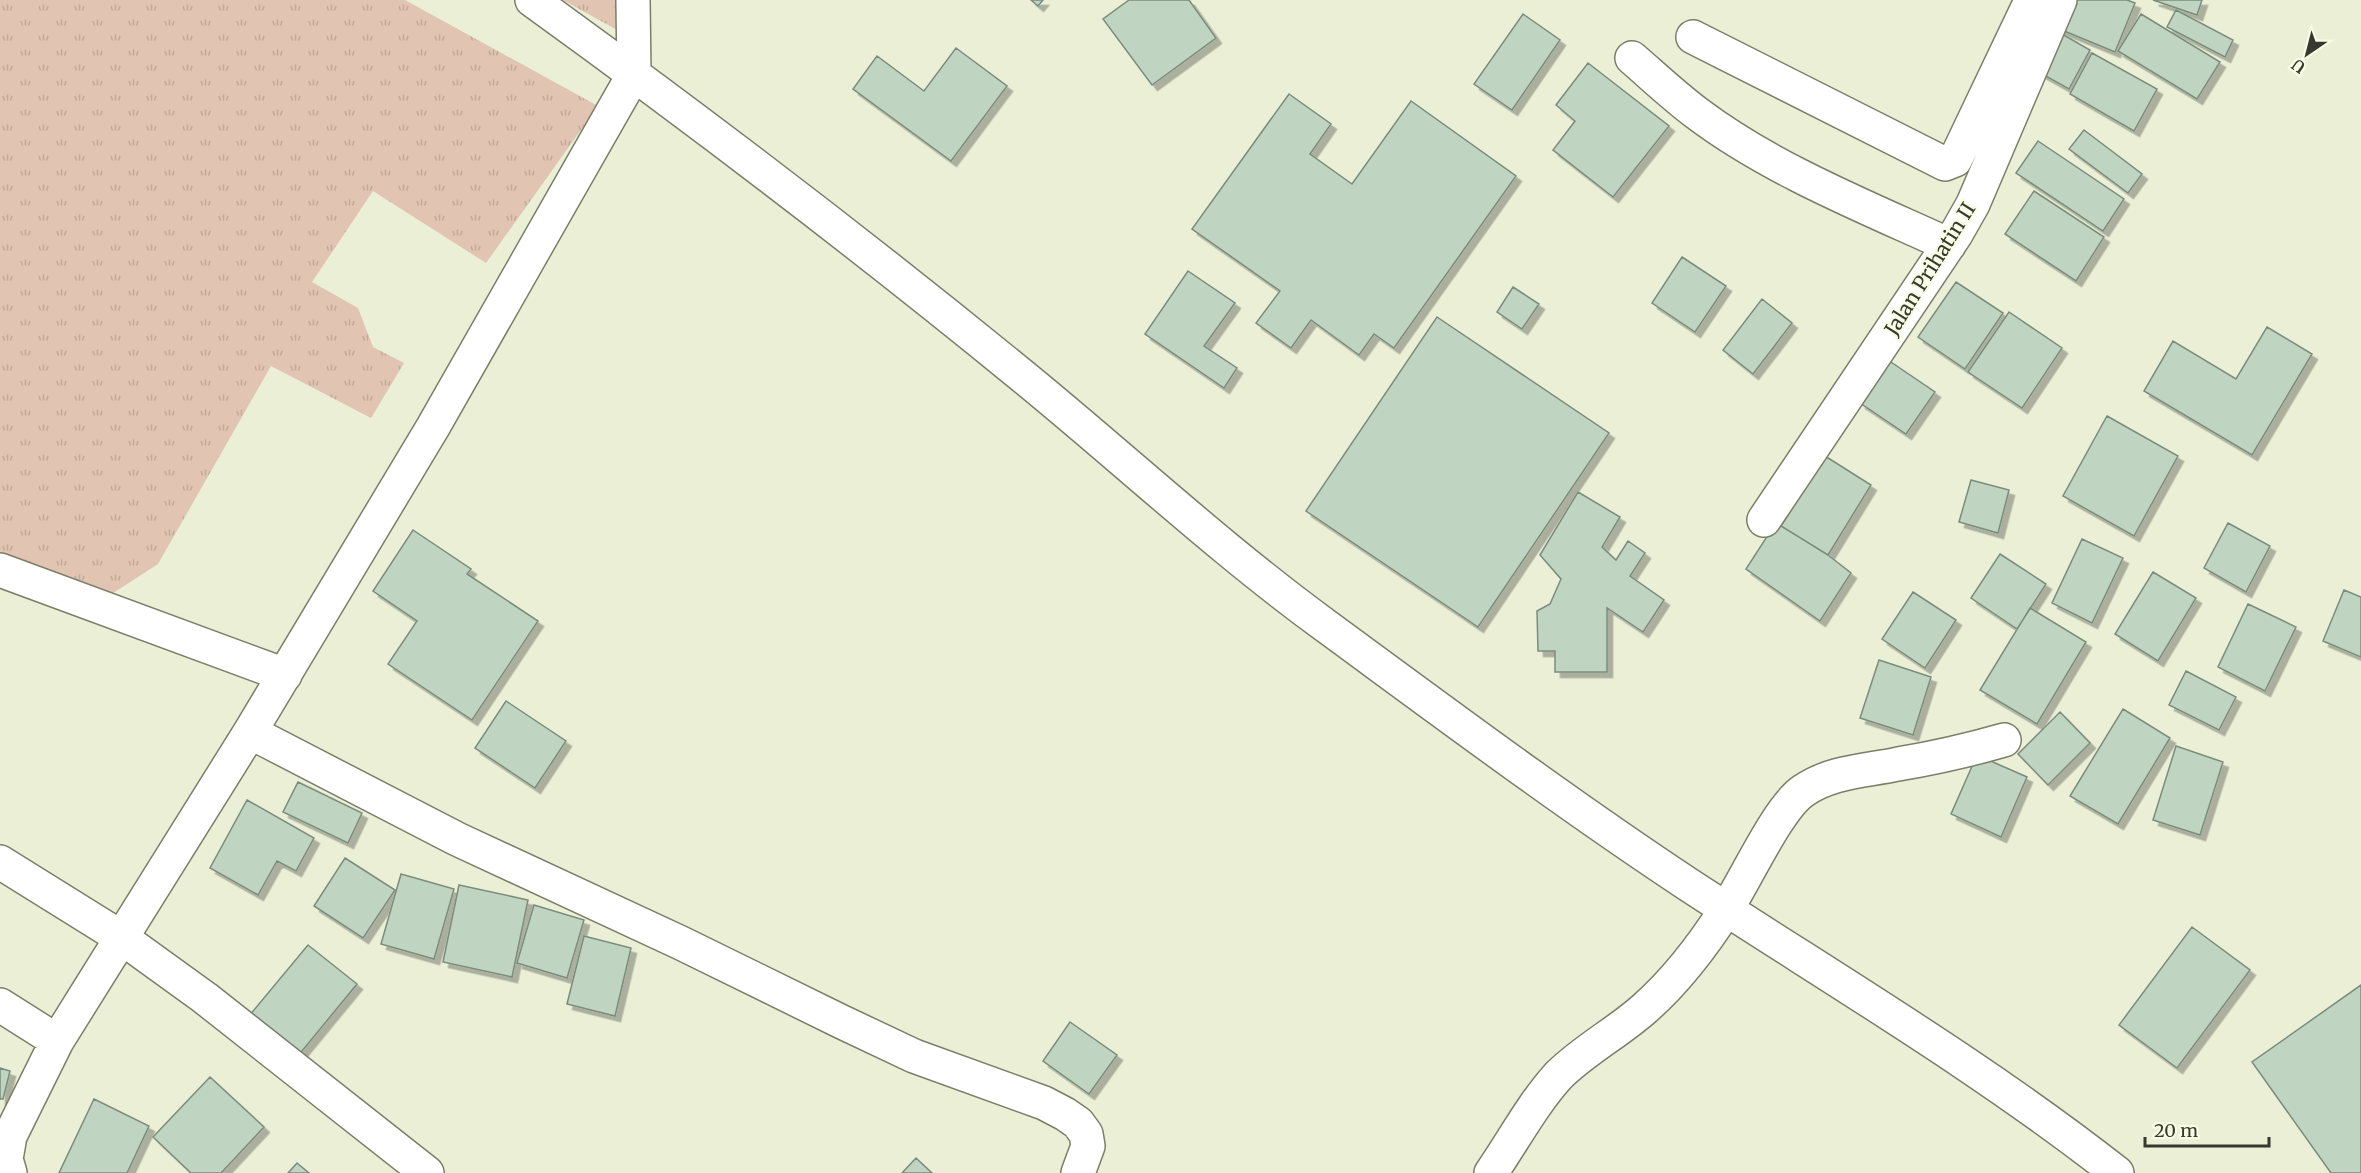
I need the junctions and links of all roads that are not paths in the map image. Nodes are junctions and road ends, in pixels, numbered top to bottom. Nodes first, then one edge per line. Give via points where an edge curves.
1 (532, 0) edge
2 (633, 0) edge
3 (2040, 5) edge
4 (1693, 37) dead end
5 (1632, 58) dead end
6 (634, 74) junction
7 (1949, 245) junction
8 (1764, 520) dead end
9 (0, 570) edge
10 (285, 675) junction
11 (250, 732) junction
12 (2004, 740) dead end
13 (0, 862) edge
14 (1721, 905) junction
15 (122, 938) junction
16 (0, 1005) edge
17 (57, 1041) junction
18 (10, 1173) edge
19 (427, 1173) edge
20 (1078, 1173) edge
21 (1491, 1173) edge
22 (2117, 1173) edge

1 - 6 street
2 - 6 street
3 - 4 street via 1955,160 1945,164
3 - 7 street, Jalan Prihatin II via 1973,204
5 - 7 street via 1698,114 1758,153
6 - 10 street via 433,427
6 - 14 street via 1020,374 1210,535 1320,622 1531,775
7 - 8 street, Jalan Prihatin II
9 - 10 street
10 - 11 street
11 - 15 street
11 - 20 street via 457,839 914,1056 1065,1114 1086,1134 1086,1157
12 - 14 street via 1958,753 1857,770 1825,779 1802,792 1782,814
13 - 15 street
14 - 21 street via 1686,964 1663,991 1559,1076
14 - 22 street via 1952,1054
15 - 17 street
15 - 19 street via 205,998
16 - 17 street
17 - 18 street via 10,1136 6,1159

